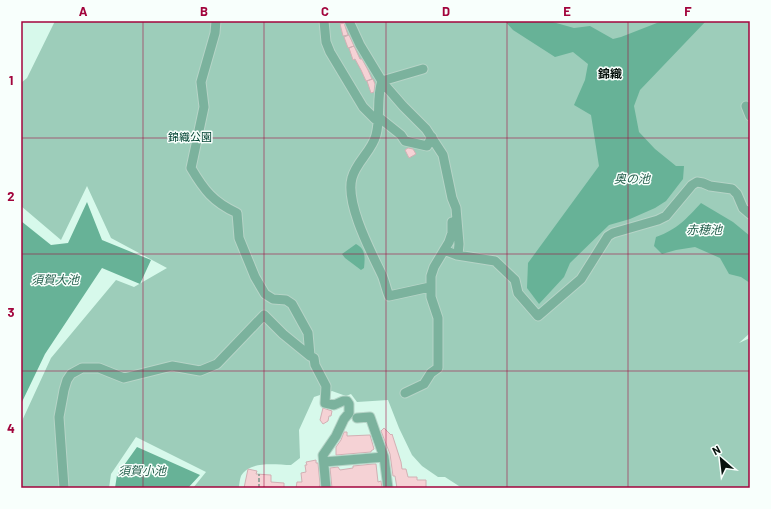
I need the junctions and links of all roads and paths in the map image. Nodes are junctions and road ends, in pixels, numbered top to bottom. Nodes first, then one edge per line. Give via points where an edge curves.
1 (216, 21) edge
2 (324, 21) edge
3 (349, 21) edge
4 (423, 69) dead end
5 (382, 80) junction
6 (746, 106) dead end
7 (750, 116) edge
8 (378, 119) junction
9 (432, 137) junction
10 (452, 198) junction
11 (750, 214) edge
12 (444, 250) junction
13 (458, 255) junction
14 (430, 287) junction
15 (310, 356) junction
16 (405, 393) dead end
17 (357, 418) dead end
18 (384, 457) junction
19 (324, 462) junction
20 (259, 474) dead end
21 (64, 488) edge
22 (259, 488) edge
23 (326, 488) edge
24 (388, 488) edge

1 - 15 street via 201,82 204,107 190,168 217,202 237,213 239,238 255,277 265,294 292,304 308,333
2 - 8 street via 326,42 330,52 363,107
3 - 5 street via 360,45
4 - 5 street
5 - 8 street
5 - 9 street
6 - 7 street
8 - 9 street via 401,135 405,141 427,146
8 - 14 street via 375,138 354,170 351,195 365,240 389,296
9 - 10 street via 443,155
10 - 12 street via 452,233
10 - 13 street via 456,208
11 - 13 street via 743,208 732,189 697,182 666,216 608,236 581,279 538,316 518,293 515,280 495,261
12 - 13 street
12 - 14 street via 434,267
14 - 16 street via 438,318 438,368 424,384
15 - 19 street via 314,358 326,386 324,404 334,405 343,401 349,404 349,413 323,455
15 - 21 street via 264,315 217,364 200,371 172,366 124,378 99,368 82,368 71,374 67,380 59,417
17 - 18 street via 370,417
18 - 19 street
18 - 24 street
19 - 23 street
20 - 22 path

